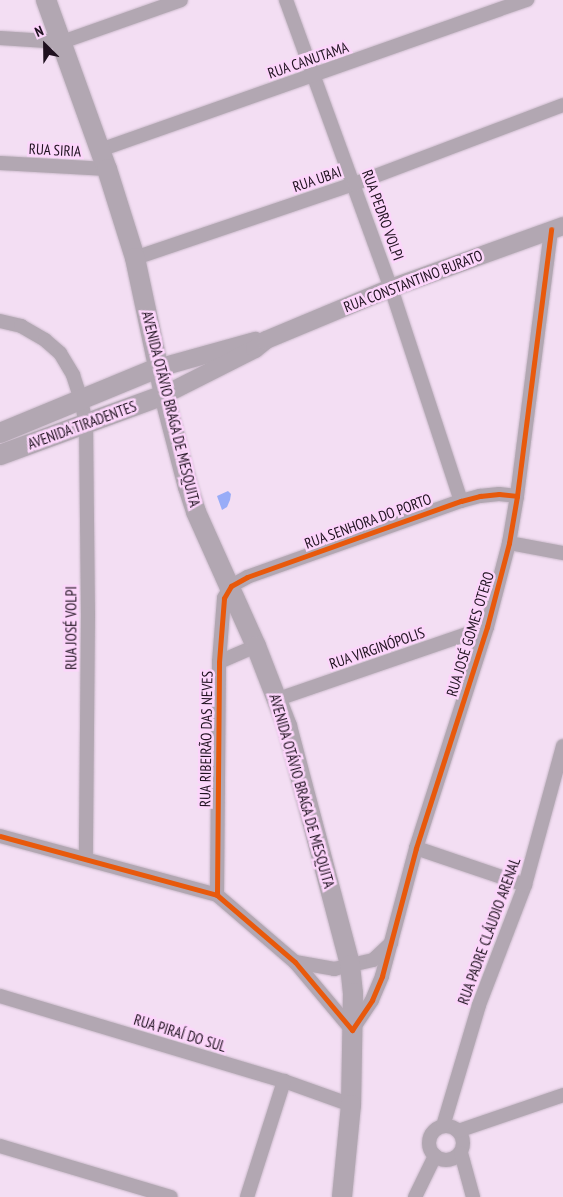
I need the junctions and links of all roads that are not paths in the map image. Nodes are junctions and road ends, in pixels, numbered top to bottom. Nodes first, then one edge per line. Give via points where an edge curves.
1 (46, 0) edge
2 (180, 0) edge
3 (286, 0) edge
4 (527, 0) edge
5 (0, 38) edge
6 (62, 42) junction
7 (314, 76) junction
8 (563, 105) edge
9 (100, 150) junction
10 (0, 163) edge
11 (107, 169) junction
12 (354, 184) junction
13 (557, 228) edge
14 (135, 258) junction
15 (391, 288) junction
16 (0, 321) edge
17 (266, 340) junction
18 (158, 368) junction
19 (164, 395) junction
20 (81, 400) junction
21 (86, 424) junction
22 (0, 433) edge
23 (0, 455) edge
24 (517, 496) junction
25 (461, 501) junction
26 (509, 543) junction
27 (563, 553) edge
28 (231, 586) junction
29 (487, 627) junction
30 (256, 646) junction
31 (219, 662) junction
32 (278, 699) junction
33 (563, 746) edge
34 (0, 836) edge
35 (416, 848) junction
36 (86, 858) junction
37 (525, 885) junction
38 (217, 895) junction
39 (392, 943) junction
40 (295, 962) junction
41 (350, 965) junction
42 (0, 996) edge
43 (352, 1030) junction
44 (284, 1080) junction
45 (563, 1095) edge
46 (350, 1104) junction
47 (443, 1126) junction
48 (458, 1131) junction
49 (0, 1146) edge
50 (461, 1153) junction
51 (435, 1156) junction
52 (171, 1197) edge
53 (247, 1197) edge
54 (342, 1197) edge
55 (415, 1197) edge
56 (472, 1197) edge

1 - 6 main road, AVENIDA OTÁVIO BRAGA DE MESQUITA
2 - 6 street
3 - 7 street, RUA PEDRO VOLPI
4 - 7 street, RUA CANUTAMA
5 - 6 street
6 - 9 main road, AVENIDA OTÁVIO BRAGA DE MESQUITA
7 - 9 street, RUA CANUTAMA
7 - 12 street, RUA PEDRO VOLPI
8 - 12 street, RUA UBAI
9 - 11 main road, AVENIDA OTÁVIO BRAGA DE MESQUITA
10 - 11 street, RUA SIRIA
11 - 14 main road, AVENIDA OTÁVIO BRAGA DE MESQUITA
12 - 14 street, RUA UBAI
12 - 15 street, RUA PEDRO VOLPI
13 - 15 street, RUA CONSTANTINO BURATO
13 - 24 street, RUA JOSÉ GOMES OTERO
14 - 18 main road, AVENIDA OTÁVIO BRAGA DE MESQUITA
15 - 17 street, RUA CONSTANTINO BURATO
15 - 25 street, RUA PEDRO VOLPI
16 - 20 street, RUA JOSÉ VOLPI via 21,326 60,353 73,375
17 - 18 street, RUA CONSTANTINO BURATO via 250,341
17 - 19 street, RUA CONSTANTINO BURATO via 255,349
18 - 19 main road, AVENIDA OTÁVIO BRAGA DE MESQUITA
18 - 20 main road, AVENIDA TIRADENTES
19 - 21 main road, AVENIDA TIRADENTES
19 - 28 main road, AVENIDA OTÁVIO BRAGA DE MESQUITA via 196,512
20 - 21 street, RUA JOSÉ VOLPI
20 - 22 main road, AVENIDA TIRADENTES
21 - 23 main road, AVENIDA TIRADENTES
21 - 36 street, RUA JOSÉ VOLPI
24 - 25 street, RUA SENHORA DO PORTO via 489,495
24 - 26 street, RUA JOSÉ GOMES OTERO
25 - 28 street, RUA SENHORA DO PORTO via 247,577
26 - 27 street
26 - 29 street, RUA JOSÉ GOMES OTERO
28 - 30 main road, AVENIDA OTÁVIO BRAGA DE MESQUITA
28 - 31 street, RUA RIBEIRÃO DAS NEVES via 224,598
29 - 32 street, RUA VIRGINÓPOLIS
29 - 35 street, RUA JOSÉ GOMES OTERO
30 - 31 street, RUA RIBEIRÃO DAS NEVES
30 - 32 main road, AVENIDA OTÁVIO BRAGA DE MESQUITA
31 - 38 street, RUA RIBEIRÃO DAS NEVES
32 - 41 main road, AVENIDA OTÁVIO BRAGA DE MESQUITA
33 - 37 street, RUA PADRE CLÁUDIO ARENAL
34 - 36 street
35 - 37 street
35 - 39 street, RUA JOSÉ GOMES OTERO
36 - 38 street
37 - 47 street, RUA PADRE CLÁUDIO ARENAL via 479,1005
38 - 40 street
39 - 41 street via 373,960
39 - 43 street, RUA JOSÉ GOMES OTERO via 372,1000
40 - 41 street via 334,969
40 - 43 street
41 - 43 main road, AVENIDA OTÁVIO BRAGA DE MESQUITA
42 - 44 street, RUA PIRAÍ DO SUL
43 - 46 main road, AVENIDA OTÁVIO BRAGA DE MESQUITA
44 - 46 street, RUA PIRAÍ DO SUL
44 - 53 street
45 - 48 street
46 - 54 main road, AVENIDA OTÁVIO BRAGA DE MESQUITA
47 - 48 street
47 - 51 street via 430,1136 429,1145
48 - 50 street via 464,1141
49 - 52 street
50 - 51 street via 451,1160
50 - 56 street
51 - 55 street

